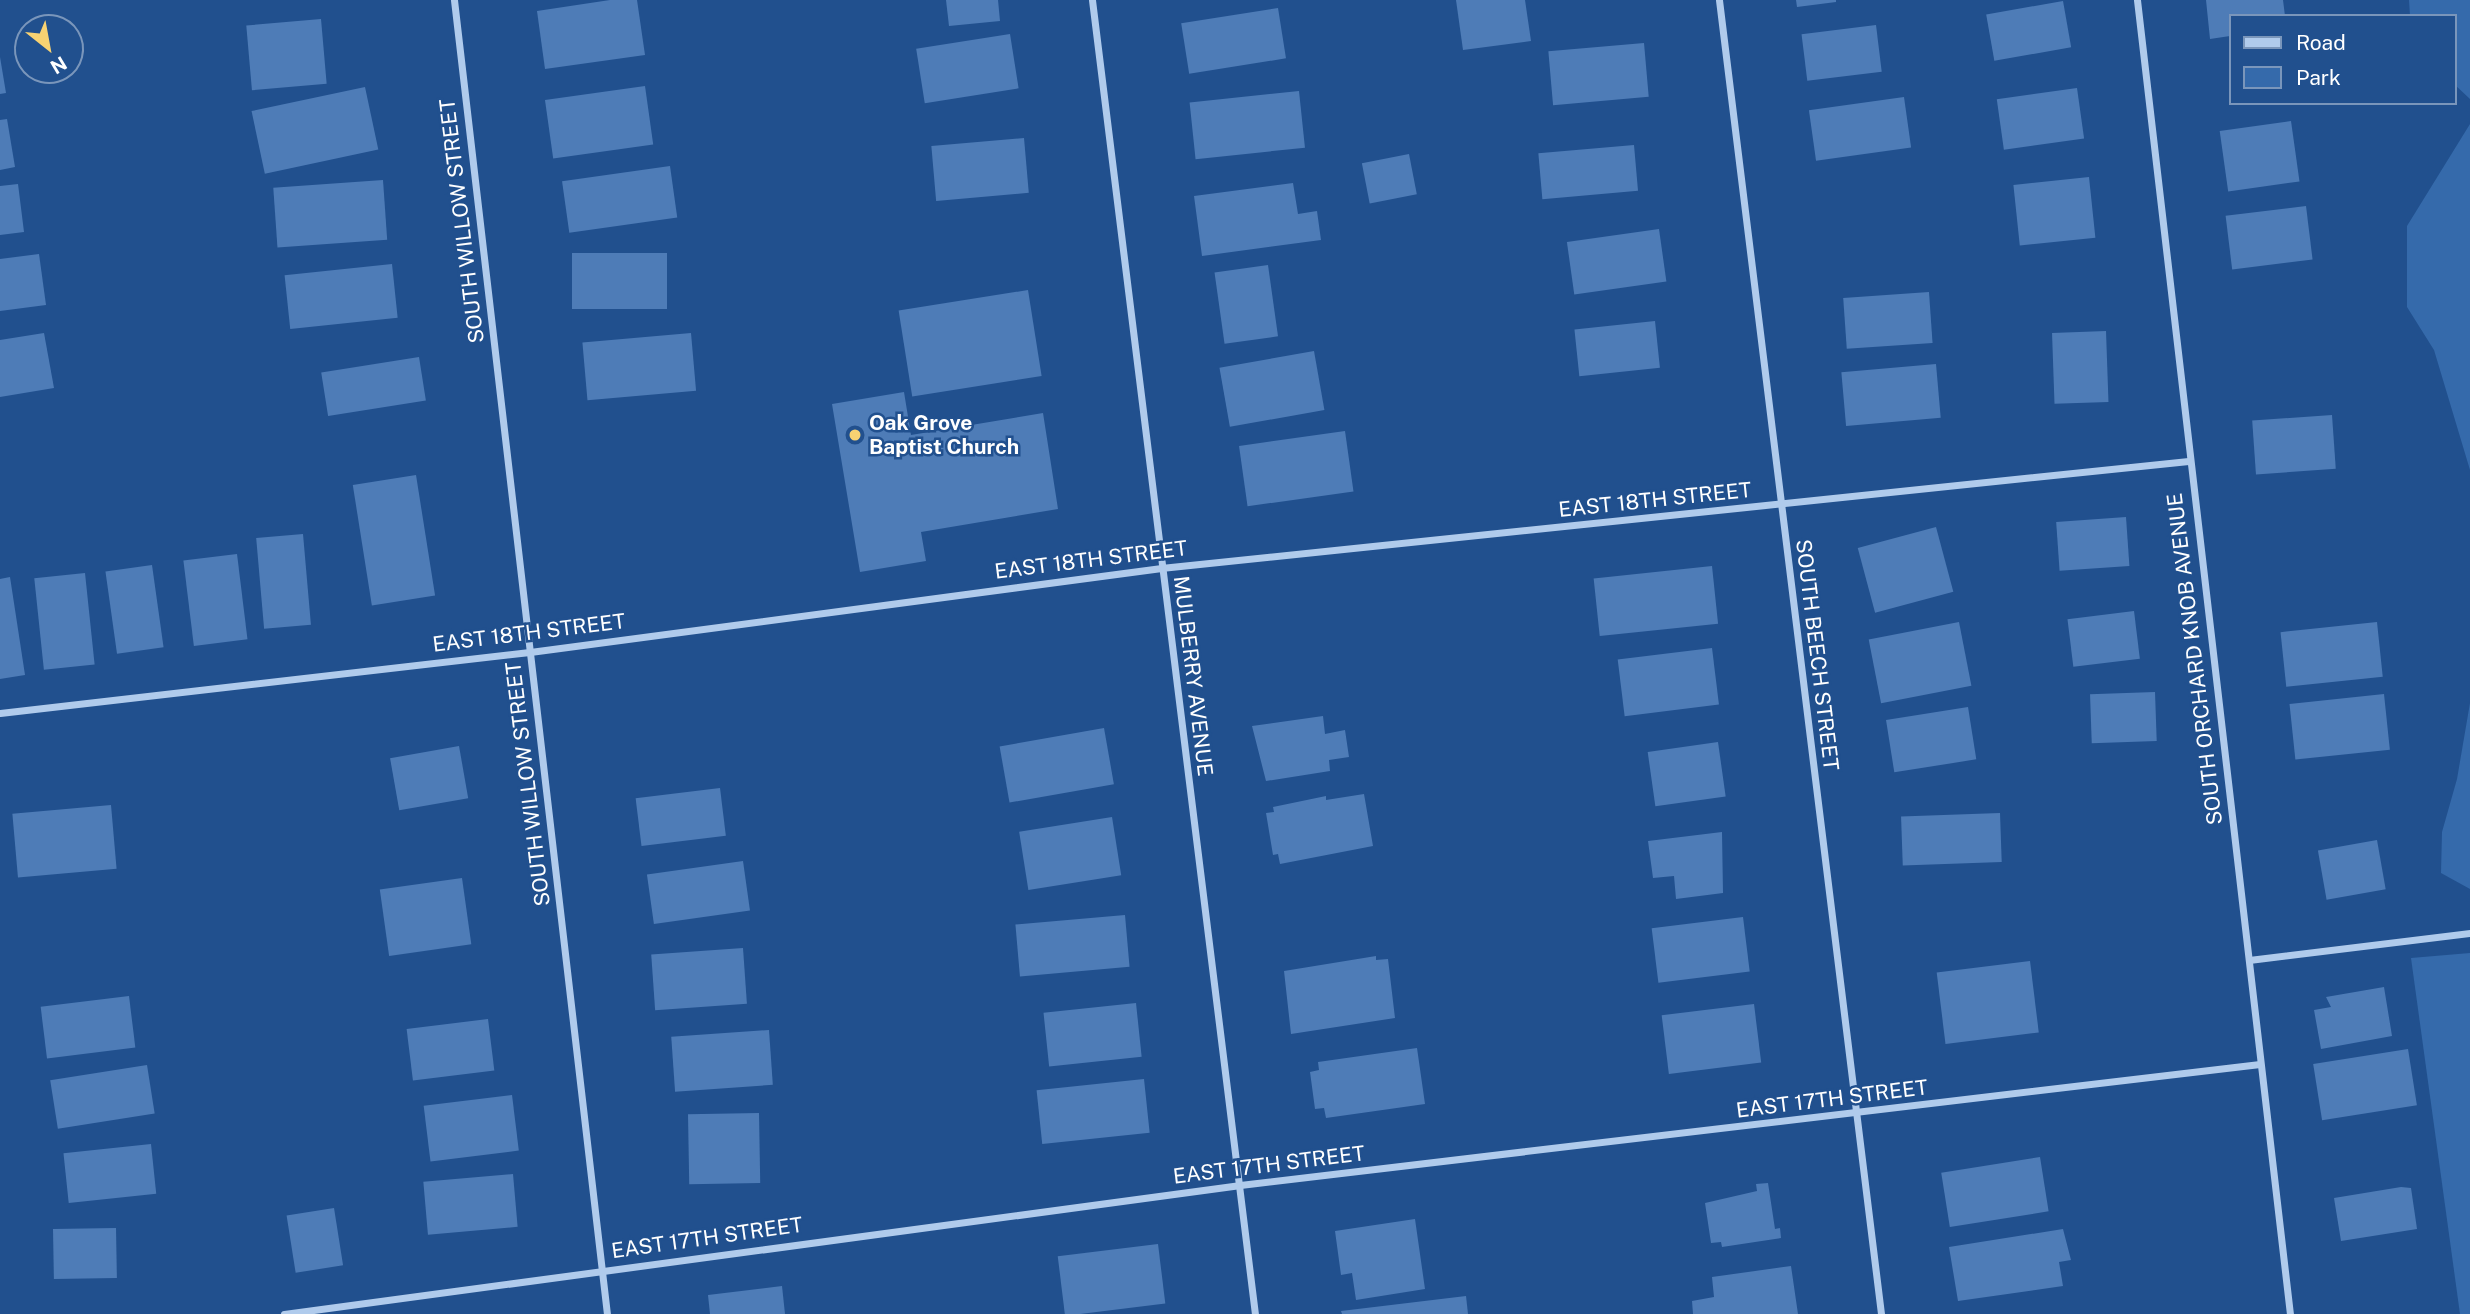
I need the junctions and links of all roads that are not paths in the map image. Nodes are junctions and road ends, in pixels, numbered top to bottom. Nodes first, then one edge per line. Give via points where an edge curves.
1 (454, 0) edge
2 (1092, 0) edge
3 (1719, 0) edge
4 (2137, 0) edge
5 (2188, 460) junction
6 (1780, 505) junction
7 (1161, 568) junction
8 (530, 652) junction
9 (0, 713) edge
10 (2470, 933) edge
11 (2249, 960) junction
12 (2260, 1064) junction
13 (1859, 1114) junction
14 (1240, 1185) junction
15 (601, 1270) junction
16 (284, 1314) edge
17 (607, 1314) edge
18 (1255, 1314) edge
19 (1881, 1314) edge
20 (2290, 1314) edge

1 - 8 street, SOUTH WILLOW STREET
2 - 7 street, MULBERRY AVENUE
3 - 6 street, SOUTH BEECH STREET
4 - 5 street, SOUTH ORCHARD KNOB AVENUE
5 - 6 street, EAST 18TH STREET
5 - 11 street, SOUTH ORCHARD KNOB AVENUE
6 - 7 street, EAST 18TH STREET
6 - 13 street, SOUTH BEECH STREET
7 - 8 street, EAST 18TH STREET
7 - 14 street, MULBERRY AVENUE
8 - 9 street, EAST 18TH STREET
8 - 15 street, SOUTH WILLOW STREET
10 - 11 street
11 - 12 street, SOUTH ORCHARD KNOB AVENUE
12 - 13 street, EAST 17TH STREET
12 - 20 street, SOUTH ORCHARD KNOB AVENUE
13 - 14 street, EAST 17TH STREET
13 - 19 street, SOUTH BEECH STREET
14 - 15 street, EAST 17TH STREET
14 - 18 street, MULBERRY AVENUE
15 - 16 street, EAST 17TH STREET
15 - 17 street, SOUTH WILLOW STREET

